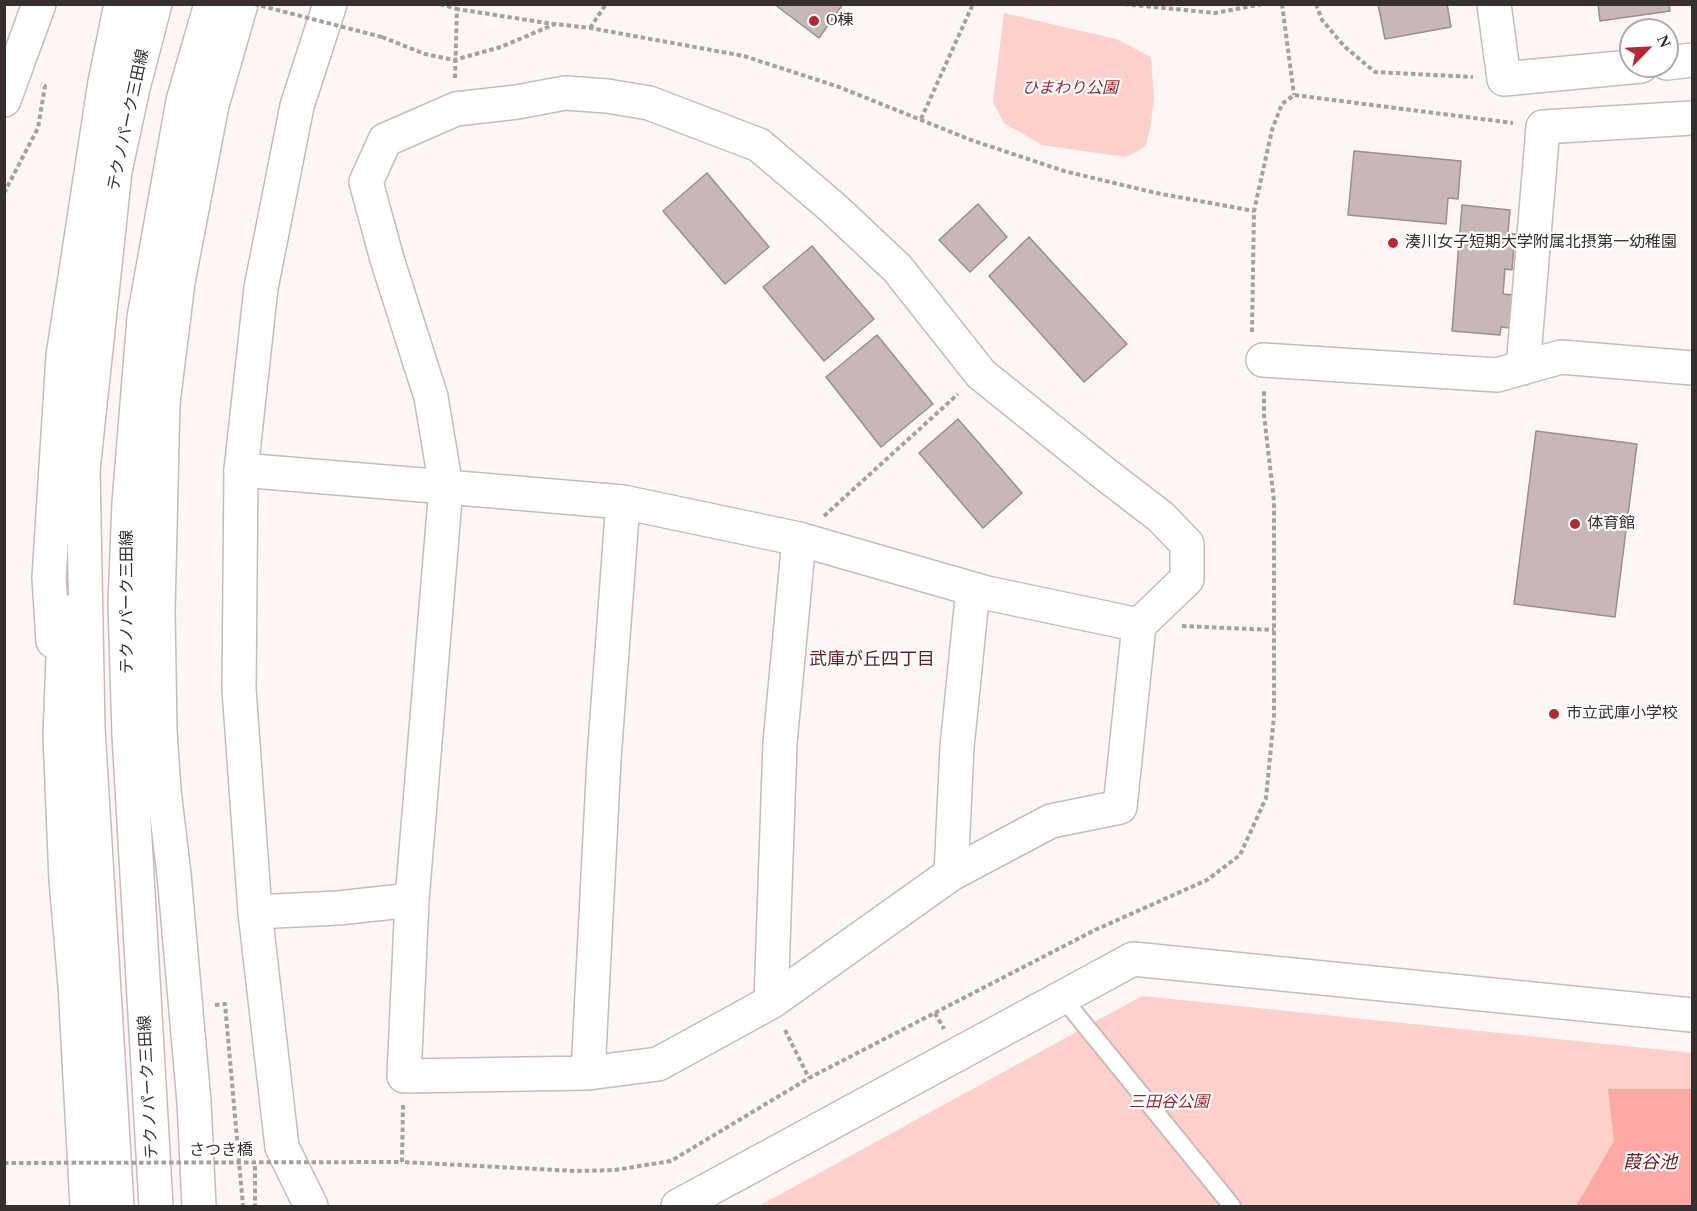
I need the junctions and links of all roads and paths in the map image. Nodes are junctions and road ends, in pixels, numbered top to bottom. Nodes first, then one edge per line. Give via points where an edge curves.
1 (39, 4) edge
2 (121, 4) edge
3 (141, 4) edge
4 (155, 4) edge
5 (211, 4) edge
6 (241, 4) edge
7 (254, 4) edge
8 (330, 4) edge
9 (440, 4) edge
10 (606, 4) edge
11 (973, 4) edge
12 (1124, 4) edge
13 (1263, 4) edge
14 (1282, 4) edge
15 (1316, 4) edge
16 (1494, 4) edge
17 (457, 9) junction
18 (555, 24) junction
19 (590, 28) junction
20 (454, 60) junction
21 (1619, 68) edge
22 (1504, 79) junction
23 (10, 86) edge
24 (133, 88) junction
25 (1294, 95) junction
26 (1692, 118) edge
27 (921, 119) junction
28 (1543, 127) junction
29 (4, 193) edge
30 (1254, 211) junction
31 (1263, 360) junction
32 (1523, 368) junction
33 (1692, 368) edge
34 (940, 409) dead end
35 (83, 470) junction
36 (242, 470) junction
37 (446, 487) junction
38 (623, 502) junction
39 (799, 538) junction
40 (973, 589) junction
41 (125, 604) junction
42 (1139, 625) junction
43 (1274, 630) junction
44 (60, 736) junction
45 (165, 791) junction
46 (951, 874) junction
47 (412, 900) junction
48 (255, 912) junction
49 (1062, 997) junction
50 (771, 1002) junction
51 (1692, 1015) edge
52 (588, 1073) junction
53 (404, 1076) junction
54 (809, 1078) junction
55 (402, 1162) junction
56 (4, 1163) edge
57 (87, 1206) edge
58 (117, 1206) edge
59 (156, 1206) edge
60 (199, 1206) edge
61 (311, 1206) edge
62 (678, 1206) edge
63 (1232, 1206) edge

1 - 23 street
2 - 44 street via 105,82 63,356 49,578
3 - 24 street
4 - 24 street, テクノパーク三田線
5 - 41 street, テクノパーク三田線 via 183,101 144,318
6 - 45 street via 212,105 178,282 163,403 158,611
7 - 20 path, bridge
8 - 36 street via 297,106 261,288
9 - 17 path
10 - 19 path
11 - 27 path
12 - 13 path via 1215,13
14 - 25 path
15 - 22 path via 1322,20 1344,47 1375,72
16 - 22 street
17 - 18 path
17 - 20 path
18 - 19 path
18 - 20 path via 501,47
19 - 27 path via 744,56
21 - 22 street
23 - 29 path via 45,86 38,128
24 - 35 street, テクノパーク三田線 via 115,171
25 - 28 path
25 - 30 path via 1282,104 1272,130
26 - 28 street
27 - 30 path via 1064,171
28 - 32 street
30 - 31 path via 1252,335
31 - 32 street via 1497,375
31 - 43 path, さつき橋 via 1264,415 1274,501
32 - 33 street via 1561,357
34 - 39 path
35 - 44 street via 63,658
35 - 58 street, テクノパーク三田線 via 88,728
36 - 37 street
36 - 48 street via 238,689
37 - 38 street
37 - 42 street via 430,397 366,182 385,140 456,109 565,93 649,103 759,145 897,268 981,374 1161,517 1186,544 1187,579
37 - 47 street
38 - 39 street
38 - 52 street via 604,759
39 - 40 street
39 - 50 street via 780,743
40 - 42 street
40 - 46 street via 957,747
41 - 45 street
41 - 59 street, テクノパーク三田線
42 - 43 path
42 - 46 street via 1120,807 1051,821
43 - 54 path, さつき橋 via 1274,716 1266,798 1240,855 1207,880 1095,930
44 - 57 street
45 - 60 street via 194,1102
46 - 50 street
47 - 48 street
47 - 53 street
48 - 61 street via 282,1147
49 - 51 street via 1133,959
49 - 62 street
49 - 63 lane
50 - 52 street via 658,1065
50 - 54 path
52 - 53 street
53 - 55 path
54 - 55 path, さつき橋 via 671,1161 615,1170 576,1171
55 - 56 path, さつき橋, bridge

